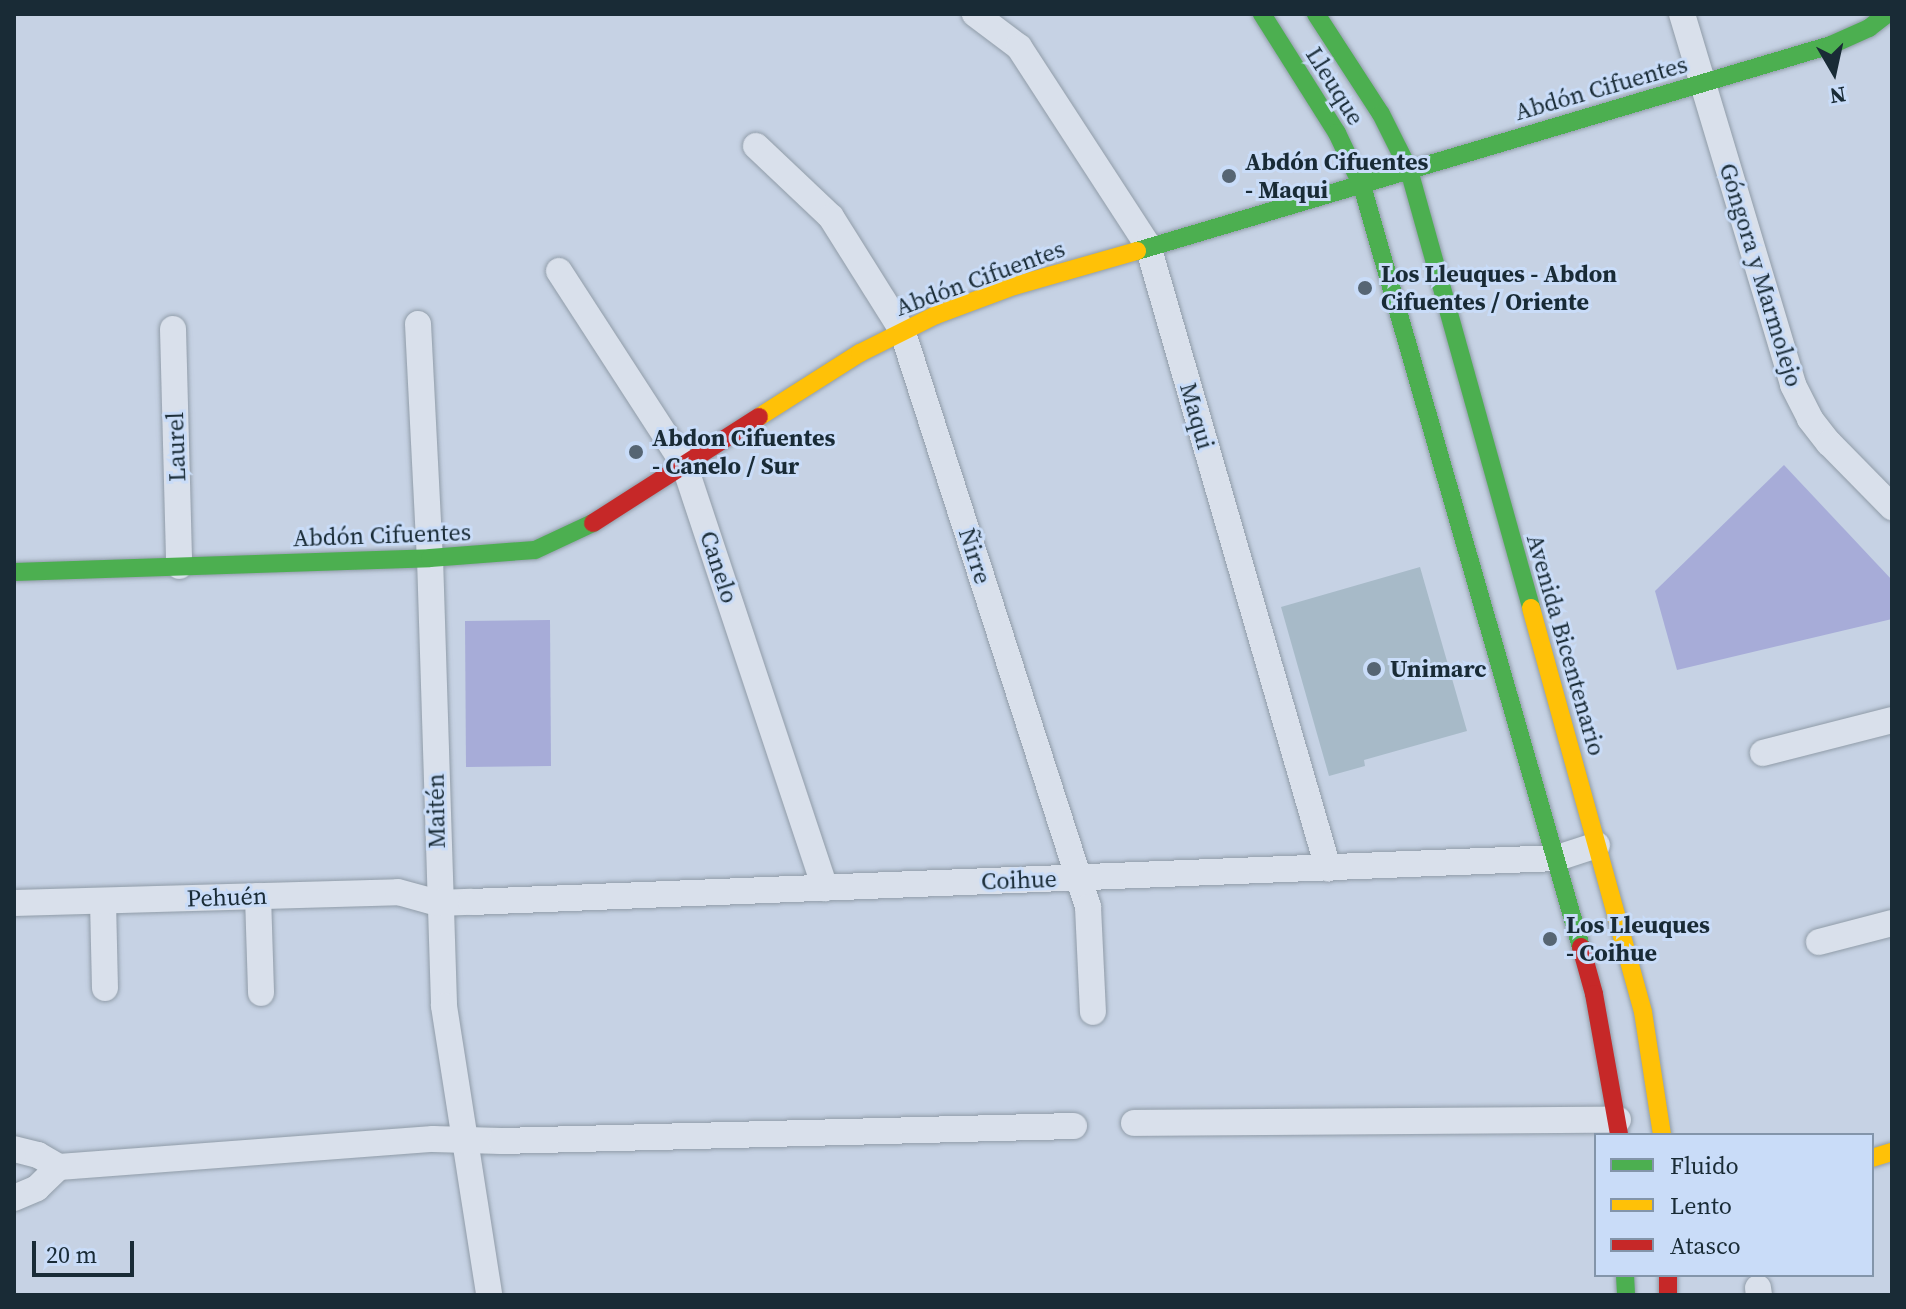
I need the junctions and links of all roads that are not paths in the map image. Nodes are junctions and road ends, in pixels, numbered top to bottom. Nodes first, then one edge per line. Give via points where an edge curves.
1 (975, 14) edge
2 (1262, 14) edge
3 (1316, 14) edge
4 (1682, 14) edge
5 (1887, 14) edge
6 (1703, 83) junction
7 (756, 146) dead end
8 (1409, 170) junction
9 (1362, 186) junction
10 (1148, 246) junction
11 (559, 271) dead end
12 (418, 324) dead end
13 (173, 329) dead end
14 (902, 330) junction
15 (684, 464) junction
16 (1892, 507) edge
17 (430, 558) junction
18 (179, 566) junction
19 (14, 572) edge
20 (1892, 720) edge
21 (1763, 753) dead end
22 (1597, 845) junction
23 (1557, 858) junction
24 (1328, 868) junction
25 (1079, 878) junction
26 (825, 888) junction
27 (258, 896) junction
28 (103, 901) junction
29 (14, 903) edge
30 (438, 903) junction
31 (1892, 923) edge
32 (1819, 942) dead end
33 (105, 988) dead end
34 (261, 993) dead end
35 (1093, 1012) dead end
36 (1134, 1123) dead end
37 (1074, 1126) dead end
38 (1618, 1128) edge
39 (1662, 1133) edge
40 (464, 1140) junction
41 (14, 1149) edge
42 (59, 1167) junction
43 (14, 1198) edge
44 (489, 1295) edge

1 - 10 street, Maqui via 1019,47
2 - 9 main road, Lleuque via 1337,133
3 - 8 main road, Lleuque via 1381,114
4 - 6 street, Góngora y Marmolejo
5 - 6 main road, Abdón Cifuentes via 1831,45
6 - 8 main road, Abdón Cifuentes
6 - 16 street, Góngora y Marmolejo via 1793,385 1829,443
7 - 14 street, Ñirre via 831,217
8 - 9 main road, Abdón Cifuentes
8 - 22 main road, Avenida Bicentenario
9 - 10 main road, Abdón Cifuentes
9 - 23 main road
10 - 14 main road, Abdón Cifuentes via 1000,291
10 - 24 street, Maqui
11 - 15 street, Canelo
12 - 17 street, Maitén
13 - 18 street, Laurel
14 - 15 main road, Abdón Cifuentes
14 - 25 street, Ñirre
15 - 17 main road, Abdón Cifuentes via 555,543 514,553
15 - 26 street, Canelo
17 - 18 main road, Abdón Cifuentes
17 - 30 street, Maitén
18 - 19 main road, Abdón Cifuentes
20 - 21 street
22 - 23 street, Coihue
22 - 39 main road, Avenida Bicentenario via 1643,1012
23 - 24 street, Coihue
23 - 38 main road via 1594,994
24 - 25 street, Coihue
25 - 26 street, Coihue
25 - 35 street, Ñirre via 1088,907
26 - 30 street, Coihue
27 - 28 street, Pehuén
27 - 30 street, Pehuén via 398,892
27 - 34 street
28 - 29 street, Pehuén
28 - 33 street
30 - 40 street, Maitén via 444,1006
31 - 32 street
36 - 38 street
37 - 40 street
40 - 42 street
40 - 44 street, Maitén
41 - 42 street
42 - 43 street via 37,1188

